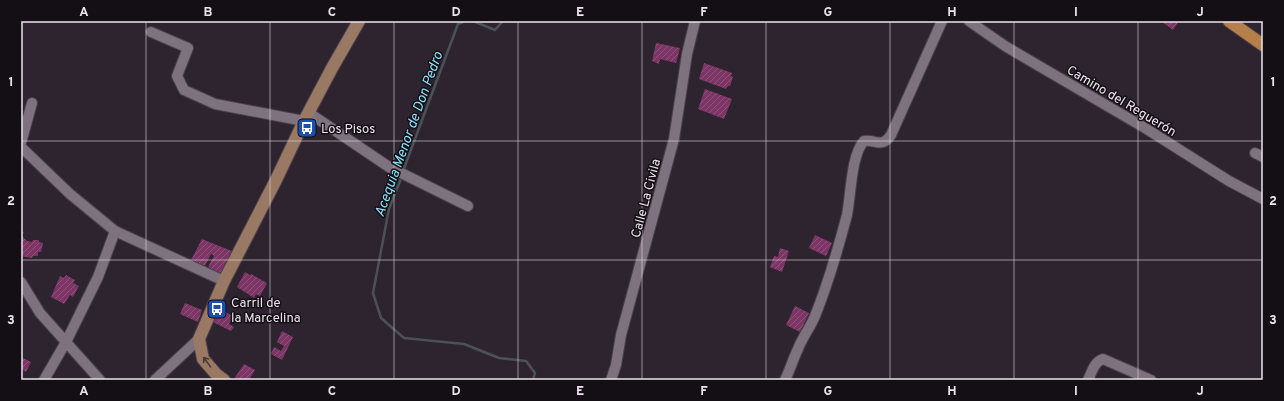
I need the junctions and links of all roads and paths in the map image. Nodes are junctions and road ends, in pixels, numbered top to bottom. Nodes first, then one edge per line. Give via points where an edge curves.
1 (359, 21) edge
2 (695, 21) edge
3 (942, 21) edge
4 (969, 21) edge
5 (1229, 21) edge
6 (150, 32) dead end
7 (1263, 45) edge
8 (32, 103) dead end
9 (306, 117) junction
10 (21, 143) edge
11 (21, 147) edge
12 (1263, 199) edge
13 (468, 206) dead end
14 (115, 231) junction
15 (224, 281) junction
16 (21, 282) edge
17 (199, 339) junction
18 (66, 342) junction
19 (44, 380) edge
20 (100, 380) edge
21 (155, 380) edge
22 (224, 380) edge
23 (611, 380) edge
24 (786, 380) edge
25 (1088, 380) edge
26 (1150, 380) edge

1 - 9 main road
2 - 23 street, Calle La Civila via 687,54 674,140
3 - 24 street via 891,135 880,143 864,141 858,151 849,205 823,296
4 - 12 street, Camino del Reguerón via 1005,46
5 - 7 main road
6 - 9 street via 188,48 177,76 184,90 215,104
8 - 10 street
9 - 13 street via 389,168
9 - 15 main road
11 - 14 street via 70,194
14 - 15 street
14 - 18 street via 98,277
15 - 17 main road
16 - 18 street via 40,313
17 - 21 street
22 -> 17 main road via 203,358
18 - 19 street
18 - 20 street
25 - 26 street via 1095,365 1103,359

